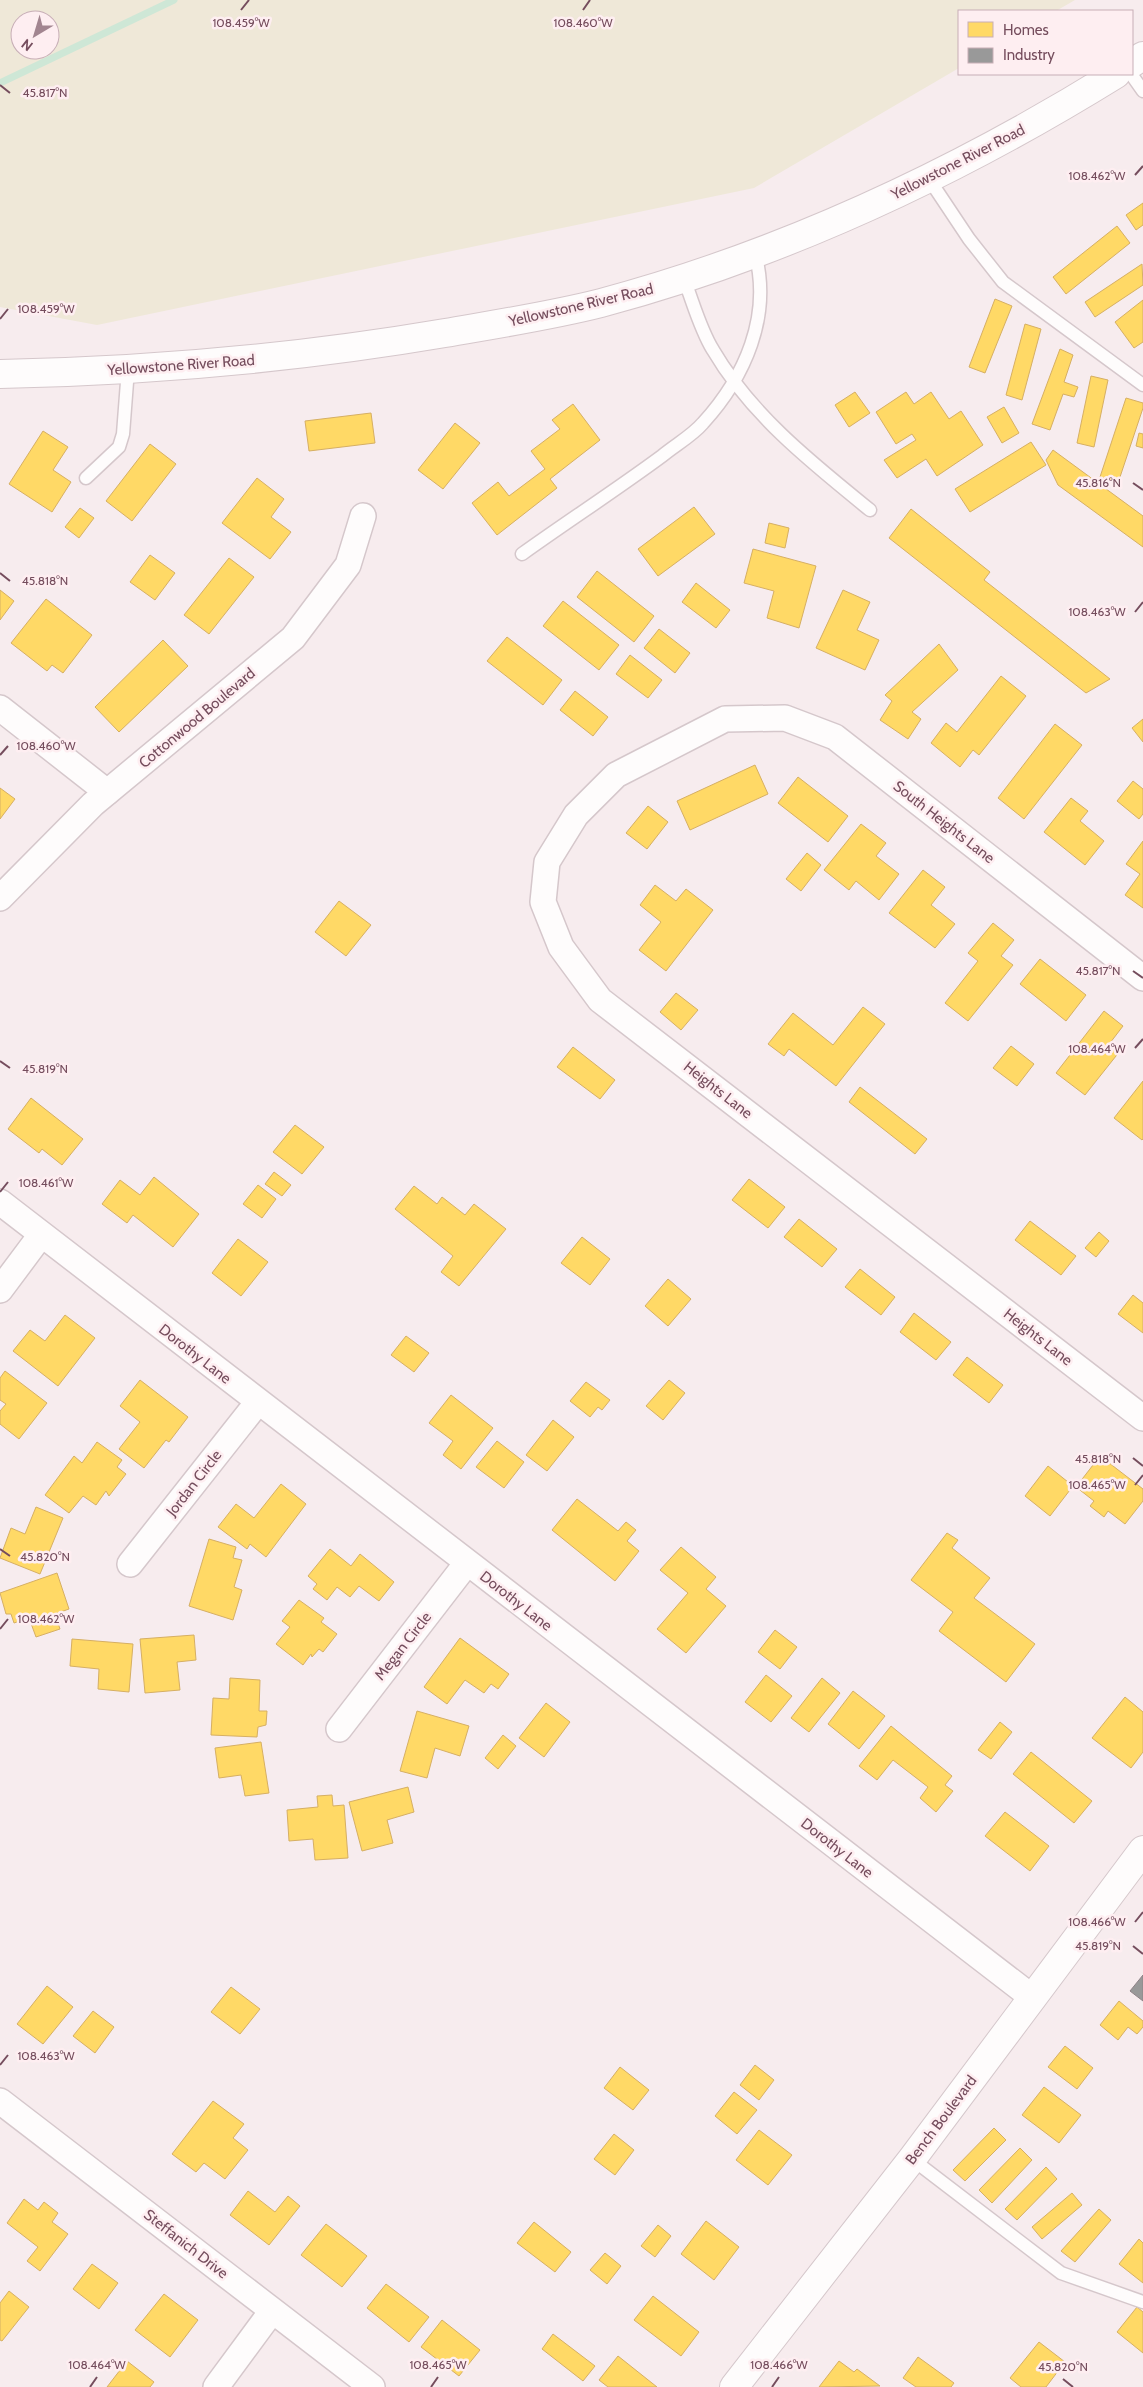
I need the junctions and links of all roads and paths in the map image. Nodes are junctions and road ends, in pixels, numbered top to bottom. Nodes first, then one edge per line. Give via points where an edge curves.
1 (1114, 75) edge
2 (1131, 75) edge
3 (1143, 91) edge
4 (929, 179) junction
5 (755, 253) junction
6 (684, 279) junction
7 (128, 369) junction
8 (0, 374) edge
9 (735, 383) junction
10 (1143, 385) edge
11 (86, 478) dead end
12 (870, 510) dead end
13 (362, 516) dead end
14 (522, 554) dead end
15 (0, 708) edge
16 (724, 719) joint
17 (108, 792) junction
18 (0, 898) edge
19 (1143, 978) edge
20 (0, 1202) edge
21 (41, 1235) junction
22 (0, 1290) edge
23 (258, 1402) junction
24 (1143, 1418) edge
25 (467, 1563) junction
26 (130, 1564) dead end
27 (338, 1729) dead end
28 (1143, 1850) edge
29 (1033, 1998) junction
30 (0, 2101) edge
31 (912, 2159) junction
32 (1143, 2302) edge
33 (272, 2310) junction
34 (216, 2387) edge
35 (372, 2387) edge
36 (734, 2387) edge

1 - 4 street, Yellowstone River Road via 1046,117
2 - 3 lane
4 - 5 street, Yellowstone River Road via 844,218
4 - 10 lane via 1003,282
5 - 6 street, Yellowstone River Road
5 - 9 lane via 759,268 759,322
6 - 7 street, Yellowstone River Road via 520,321 387,343 262,359
6 - 9 lane via 712,349
7 - 8 street, Yellowstone River Road
7 - 11 lane via 119,447
9 - 12 lane via 794,448
9 - 14 lane via 702,425
13 - 17 street, Cottonwood Boulevard via 348,565 293,638
15 - 17 street
16 - 19 street, South Heights Lane via 785,718 834,737
16 - 24 street, Heights Lane via 616,775 576,815 547,862 543,902 561,947 600,1000
17 - 18 street, Cottonwood Boulevard
20 - 21 street, Dorothy Lane
21 - 22 street
21 - 23 street, Dorothy Lane
23 - 25 street, Dorothy Lane
23 - 26 street, Jordan Circle
25 - 27 street, Megan Circle
25 - 29 street, Dorothy Lane
28 - 29 street, Bench Boulevard
29 - 31 street, Bench Boulevard
30 - 33 street, Steffanich Drive
31 - 32 lane via 1061,2273
31 - 36 street, Bench Boulevard
33 - 34 street
33 - 35 street, Steffanich Drive

